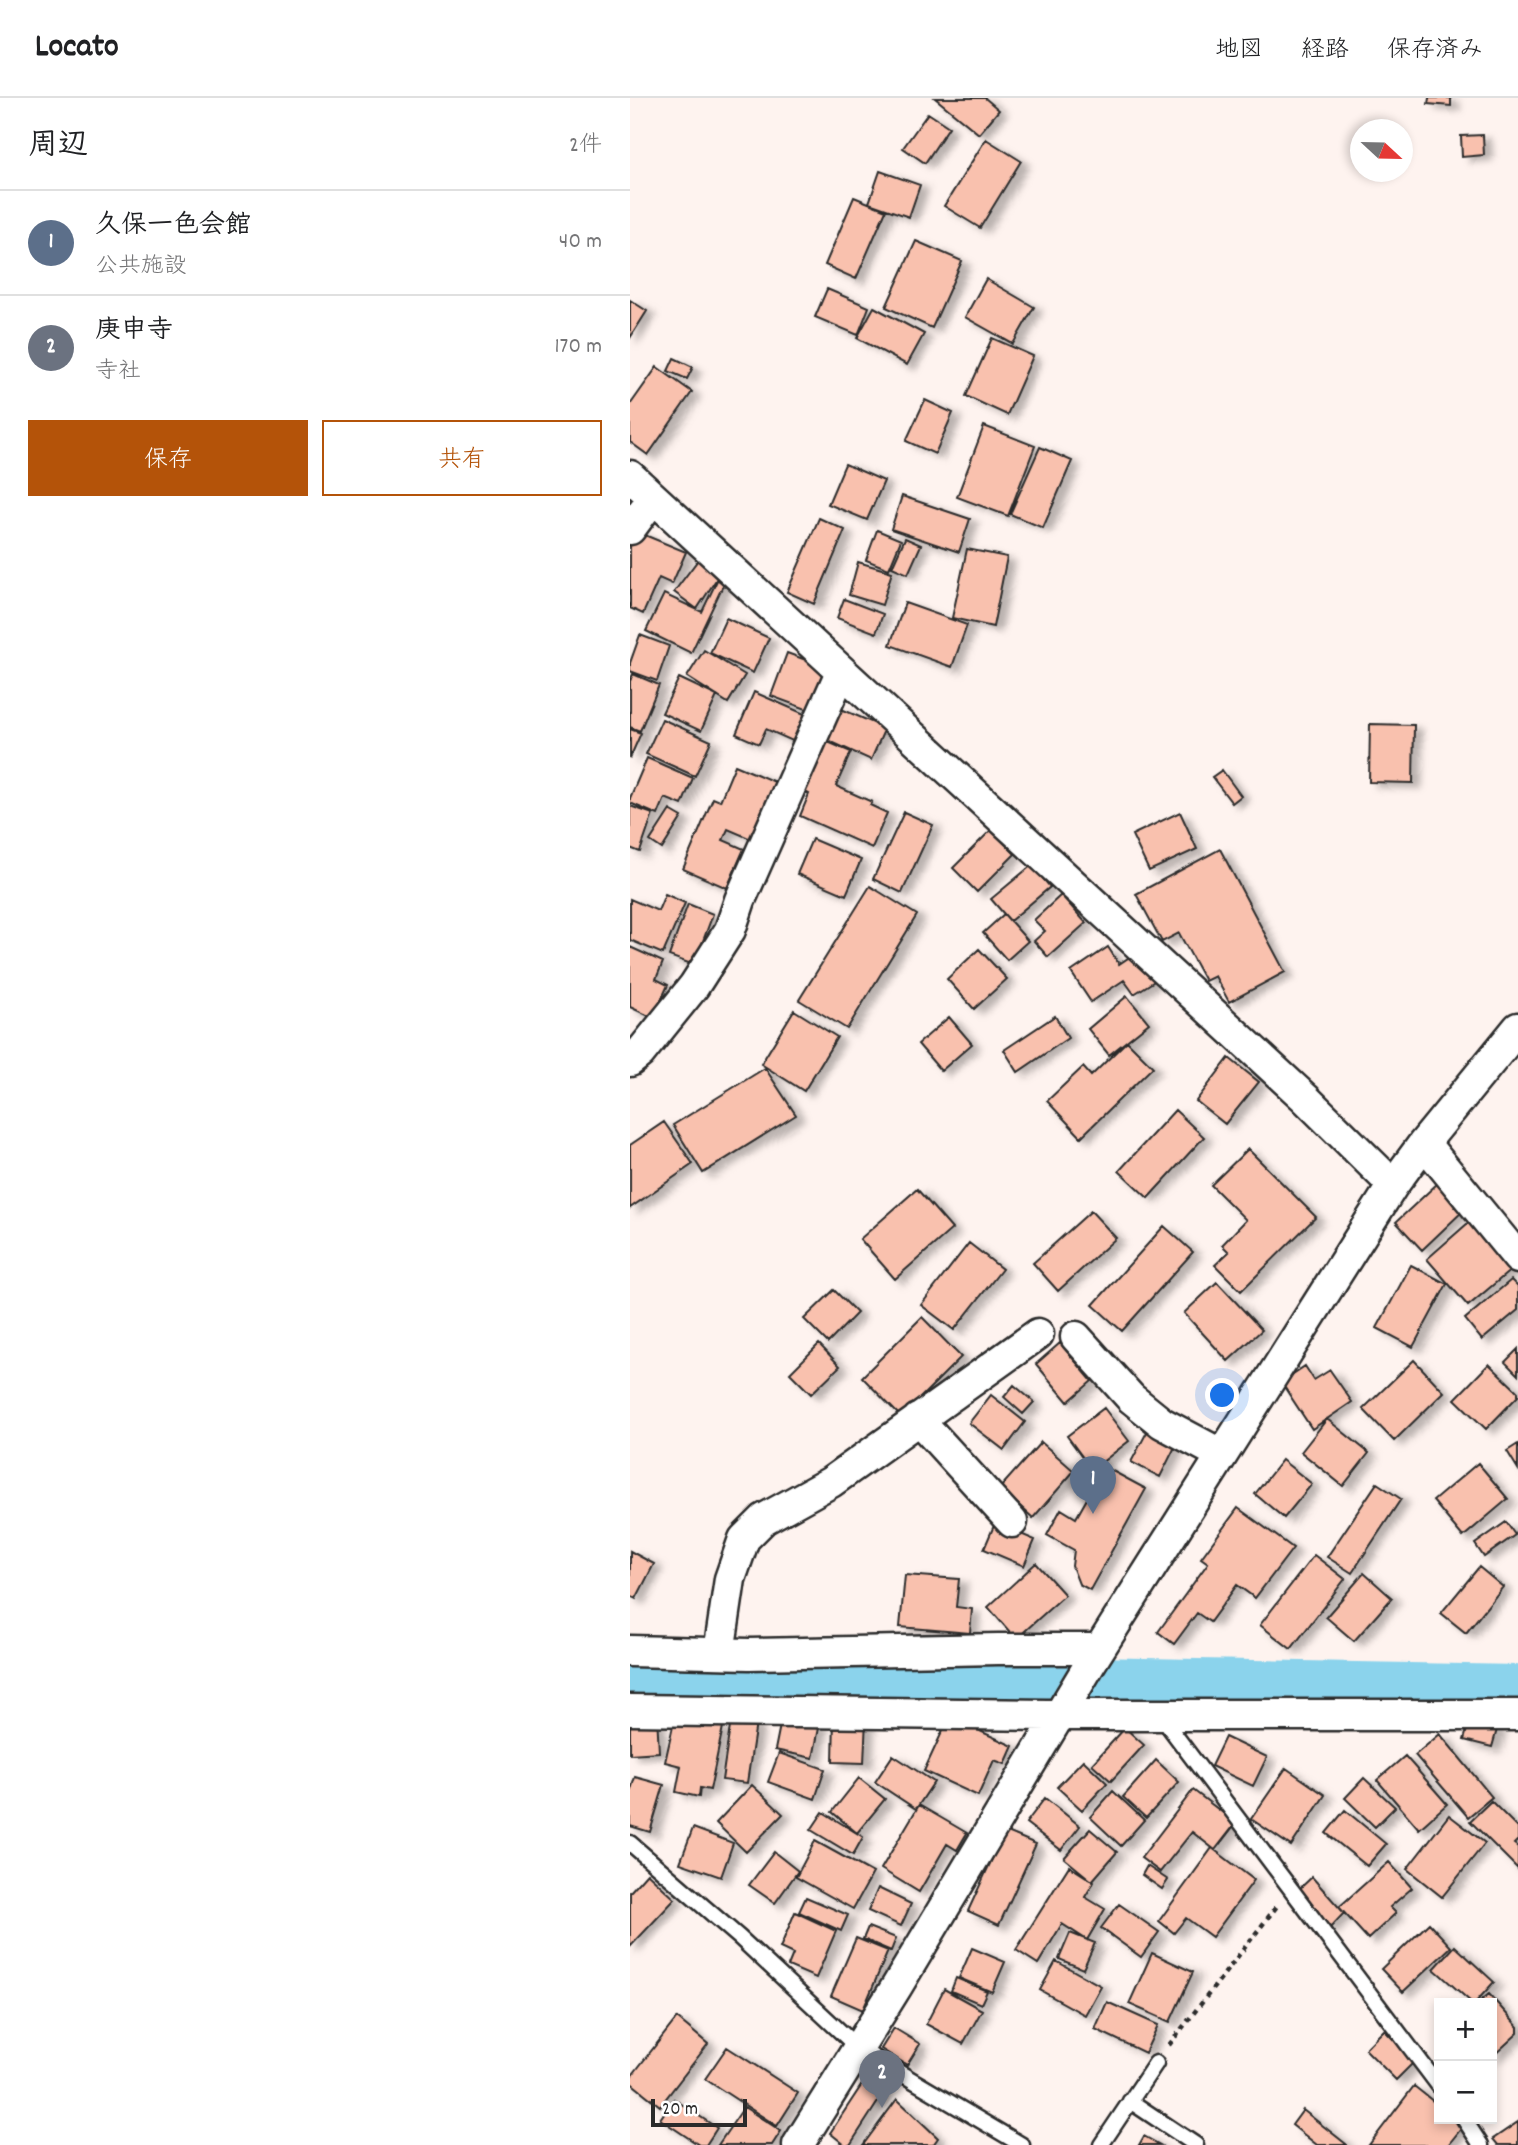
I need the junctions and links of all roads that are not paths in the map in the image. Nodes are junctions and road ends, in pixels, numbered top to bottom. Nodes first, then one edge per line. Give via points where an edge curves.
1 (630, 476) edge
2 (653, 498) junction
3 (630, 529) edge
4 (841, 672) junction
5 (1518, 1028) edge
6 (634, 1053) edge
7 (1424, 1143) junction
8 (1393, 1185) junction
9 (1518, 1258) edge
10 (1038, 1334) dead end
11 (1076, 1337) dead end
12 (918, 1419) junction
13 (1222, 1455) junction
14 (1012, 1522) dead end
15 (630, 1651) edge
16 (719, 1653) junction
17 (1095, 1656) junction
18 (630, 1710) edge
19 (1160, 1714) junction
20 (1058, 1715) junction
21 (1518, 1715) edge
22 (630, 1843) edge
23 (858, 2048) junction
24 (1156, 2063) road end
25 (1434, 2079) edge
26 (1130, 2101) junction
27 (1467, 2124) edge
28 (798, 2145) edge
29 (1022, 2145) edge
30 (1101, 2145) edge
31 (1196, 2145) edge
32 (1481, 2145) edge

1 - 2 street
2 - 3 street
2 - 4 street
4 - 6 street via 730,930 694,986
4 - 8 street via 1305,1098
5 - 7 street
7 - 8 street
7 - 9 street
8 - 13 street
10 - 12 street
11 - 13 street via 1142,1407
12 - 14 street
12 - 16 street via 831,1482 764,1519 744,1539 730,1579
13 - 17 street
15 - 16 street
16 - 17 street
17 - 20 street
18 - 20 street
19 - 20 street
19 - 21 street
19 - 25 lane
20 - 23 street
22 - 23 lane
23 - 28 street
23 - 29 lane
24 - 26 lane
26 - 30 lane
26 - 31 lane
27 - 32 lane

